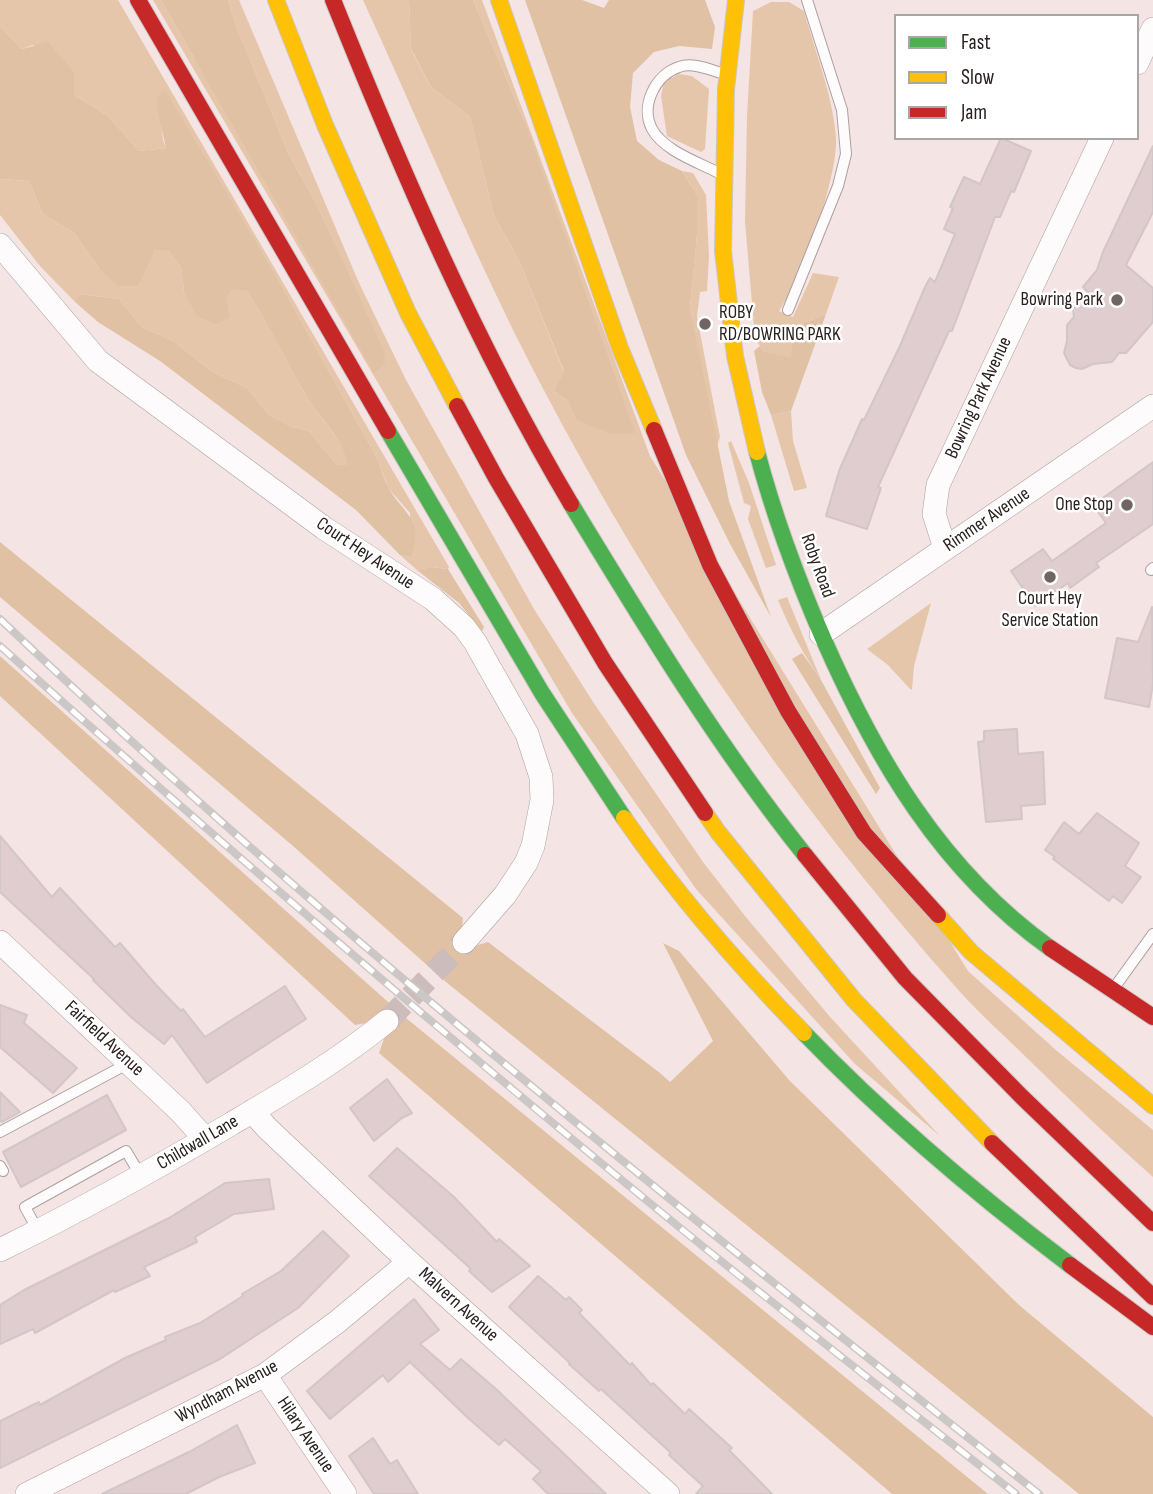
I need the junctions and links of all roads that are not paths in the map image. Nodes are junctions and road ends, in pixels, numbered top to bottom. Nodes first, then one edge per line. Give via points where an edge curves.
1 (138, 0) edge
2 (276, 0) edge
3 (333, 0) edge
4 (499, 0) edge
5 (737, 0) edge
6 (807, 0) edge
7 (1153, 29) edge
8 (1139, 59) edge
9 (727, 75) junction
10 (1101, 140) edge
11 (725, 176) junction
12 (0, 245) edge
13 (788, 310) dead end
14 (1153, 406) edge
15 (945, 548) junction
16 (821, 634) junction
17 (1153, 936) edge
18 (0, 942) edge
19 (464, 942) tunnel mouth
20 (1112, 991) junction
21 (1153, 1017) edge
22 (387, 1021) tunnel mouth
23 (129, 1063) junction
24 (1153, 1105) edge
25 (252, 1111) junction
26 (0, 1132) edge
27 (205, 1139) junction
28 (1153, 1223) edge
29 (0, 1250) edge
30 (410, 1262) junction
31 (1153, 1297) edge
32 (1153, 1327) edge
33 (265, 1375) junction
34 (27, 1494) edge
35 (345, 1494) edge
36 (668, 1494) edge

1 - 32 main road via 469,572 651,857 800,1030 904,1130 1004,1214
2 - 31 main road via 324,125 408,313 496,478 604,663 718,832 854,1000 971,1123
3 - 28 main road via 371,99 457,289 545,458 644,626 759,797 885,956 1012,1090
4 - 24 main road via 620,348 709,565 788,711 864,833 971,953
5 - 9 main road, Roby Road
6 - 13 lane via 842,110 846,154 838,186
7 - 8 street
9 - 11 main road, Roby Road
9 - 11 lane via 681,66 659,82 649,102 652,130 662,142
10 - 15 street, Bowring Park Avenue via 938,485 934,514
11 - 16 main road, Roby Road via 723,251 750,424 791,560
12 - 19 street, Court Hey Avenue via 98,361 324,528 433,599 475,642 527,734 541,777 542,800 526,863
14 - 15 street, Rimmer Avenue
15 - 16 street, Rimmer Avenue
16 - 20 main road, Roby Road via 889,769 950,858 999,908
17 - 20 lane
18 - 23 street, Fairfield Avenue
20 - 21 main road, Roby Road
22 - 25 street, Childwall Lane via 346,1054
23 - 26 lane
23 - 27 street, Fairfield Avenue
25 - 27 street, Childwall Lane
25 - 30 street, Malvern Avenue
27 - 29 street, Childwall Lane
30 - 33 street, Wyndham Avenue
30 - 36 street, Malvern Avenue
33 - 34 street, Wyndham Avenue
33 - 35 street, Hilary Avenue

